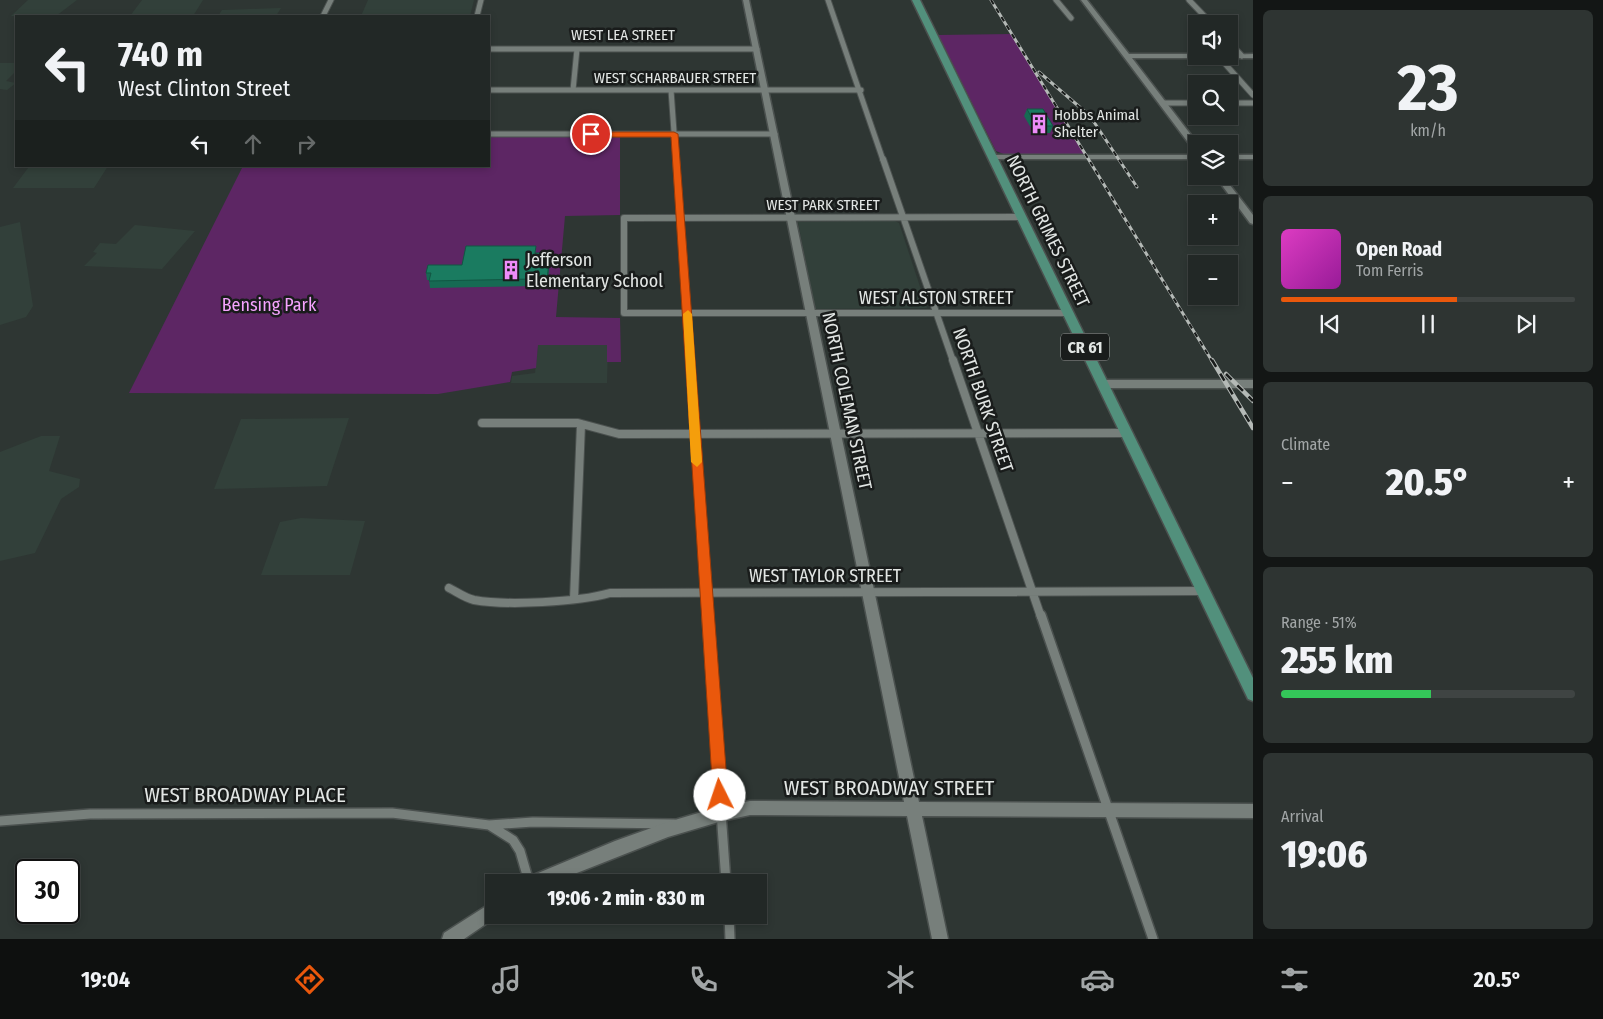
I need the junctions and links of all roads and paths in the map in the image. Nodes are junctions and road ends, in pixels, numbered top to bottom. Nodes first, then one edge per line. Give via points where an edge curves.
1 (331, 0) edge
2 (481, 0) edge
3 (746, 0) edge
4 (828, 0) edge
5 (916, 0) edge
6 (1056, 0) edge
7 (1084, 0) edge
8 (1189, 0) edge
9 (323, 15) edge
10 (477, 15) edge
11 (1203, 15) edge
12 (1071, 18) dead end
13 (490, 49) edge
14 (577, 49) junction
15 (757, 49) junction
16 (1238, 52) edge
17 (1127, 56) junction
18 (1188, 56) edge
19 (1238, 56) edge
20 (1242, 56) junction
21 (1253, 56) edge
22 (1226, 65) edge
23 (490, 90) edge
24 (573, 90) junction
25 (671, 90) junction
26 (766, 90) junction
27 (861, 90) junction
28 (1253, 95) edge
29 (1162, 103) junction
30 (1188, 103) edge
31 (1238, 103) edge
32 (1253, 103) edge
33 (490, 134) edge
34 (674, 134) junction
35 (775, 134) junction
36 (1188, 137) edge
37 (993, 157) junction
38 (1188, 157) edge
39 (1238, 158) edge
40 (1253, 158) edge
41 (1226, 185) edge
42 (792, 217) junction
43 (904, 217) junction
44 (1022, 217) junction
45 (680, 218) junction
46 (1253, 221) edge
47 (624, 313) joint
48 (688, 313) junction
49 (811, 313) junction
50 (938, 313) junction
51 (1068, 313) junction
52 (1103, 384) junction
53 (1253, 384) edge
54 (482, 423) dead end
55 (581, 424) junction
56 (978, 432) junction
57 (836, 433) junction
58 (1127, 433) junction
59 (695, 434) junction
60 (449, 588) dead end
61 (1204, 591) junction
62 (869, 592) junction
63 (1033, 592) junction
64 (706, 593) junction
65 (574, 599) junction
66 (1253, 694) edge
67 (914, 810) junction
68 (1109, 810) junction
69 (1253, 811) edge
70 (722, 813) junction
71 (0, 821) edge
72 (682, 824) junction
73 (489, 825) junction
74 (527, 874) edge
75 (556, 874) edge
76 (726, 874) edge
77 (485, 915) edge
78 (729, 924) edge
79 (450, 939) edge
80 (730, 939) edge
81 (940, 939) edge
82 (1152, 939) edge

1 - 9 street
2 - 10 street
3 - 15 street, NORTH COLEMAN STREET
4 - 27 street, NORTH BURK STREET
5 - 37 main road, NORTH GRIMES STREET / CR 61
6 - 12 street
7 - 17 street
8 - 11 street
13 - 14 street, WEST LEA STREET
14 - 15 street, WEST LEA STREET
14 - 24 street
15 - 26 street, NORTH COLEMAN STREET
16 - 20 street
17 - 18 street
17 - 29 street
19 - 20 street
20 - 21 street
22 - 28 street
23 - 24 street, WEST SCHARBAUER STREET
24 - 25 street, WEST SCHARBAUER STREET
25 - 26 street, WEST SCHARBAUER STREET
25 - 34 street
26 - 27 street, WEST SCHARBAUER STREET
26 - 35 street, NORTH COLEMAN STREET
27 - 43 street, NORTH BURK STREET
29 - 30 street
29 - 36 street
31 - 32 street
33 - 34 street
34 - 35 street
34 - 45 street
35 - 42 street, NORTH COLEMAN STREET
37 - 38 street
37 - 44 main road, NORTH GRIMES STREET / CR 61
39 - 40 street
41 - 46 street
42 - 43 street, WEST PARK STREET
42 - 45 street, WEST PARK STREET
42 - 49 street, NORTH COLEMAN STREET
43 - 44 street, WEST PARK STREET
43 - 50 street, NORTH BURK STREET
44 - 51 main road, NORTH GRIMES STREET / CR 61
45 - 47 street, WEST PARK STREET via 624,218
45 - 48 street
47 - 48 street, WEST ALSTON STREET
48 - 49 street, WEST ALSTON STREET
48 - 59 street
49 - 50 street, WEST ALSTON STREET
49 - 57 street, NORTH COLEMAN STREET
50 - 51 street, WEST ALSTON STREET
50 - 56 street, NORTH BURK STREET
51 - 52 main road, NORTH GRIMES STREET / CR 61
52 - 53 street
52 - 58 main road, NORTH GRIMES STREET / CR 61
54 - 55 street
55 - 59 street via 619,434
55 - 65 street
56 - 57 street
56 - 58 street
56 - 63 street, NORTH BURK STREET
57 - 59 street
57 - 62 street, NORTH COLEMAN STREET
58 - 61 main road, NORTH GRIMES STREET / CR 61
59 - 64 street
60 - 65 street, WEST TAYLOR STREET via 473,600
61 - 63 street, WEST TAYLOR STREET
61 - 66 main road, NORTH GRIMES STREET / CR 61
62 - 63 street, WEST TAYLOR STREET
62 - 64 street, WEST TAYLOR STREET
62 - 67 street, NORTH COLEMAN STREET
63 - 68 street, NORTH BURK STREET
64 - 65 street, WEST TAYLOR STREET via 610,593
64 - 70 street
67 - 68 street, WEST BROADWAY STREET
67 - 70 street, WEST BROADWAY STREET via 750,808
67 - 81 street, NORTH COLEMAN STREET
68 - 69 street, WEST BROADWAY STREET
68 - 82 street, NORTH BURK STREET
70 - 72 street, WEST BROADWAY STREET
70 - 76 street
71 - 73 street, WEST BROADWAY PLACE via 90,814 392,813
72 - 73 street, WEST BROADWAY PLACE via 533,822
72 - 75 street, WEST BROADWAY STREET
73 - 74 street, WEST BROADWAY PLACE via 513,840
77 - 79 street
78 - 80 street

